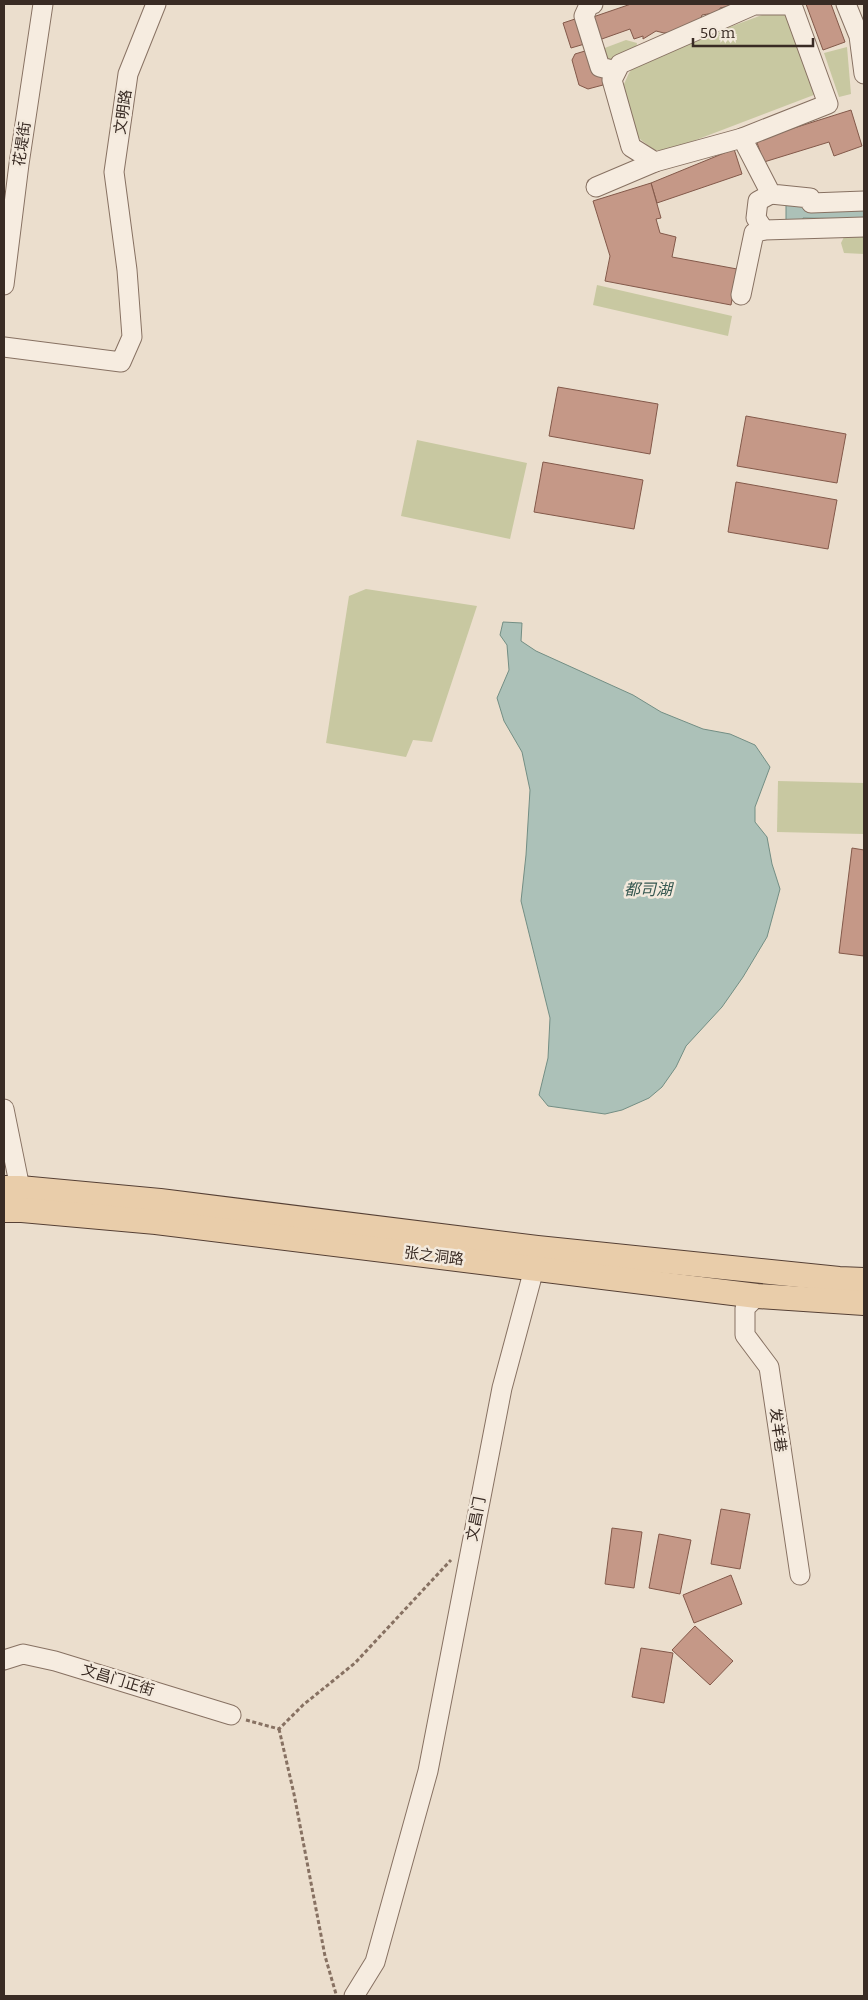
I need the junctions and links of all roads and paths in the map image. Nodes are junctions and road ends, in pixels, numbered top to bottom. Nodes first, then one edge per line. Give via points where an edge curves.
1 (43, 4) edge
2 (156, 4) edge
3 (593, 4) edge
4 (769, 4) edge
5 (846, 4) edge
6 (616, 71) junction
7 (864, 74) edge
8 (742, 138) junction
9 (655, 162) junction
10 (596, 187) dead end
11 (771, 194) junction
12 (864, 201) edge
13 (864, 227) edge
14 (764, 230) junction
15 (5, 258) edge
16 (4, 284) edge
17 (741, 295) dead end
18 (4, 347) edge
19 (4, 1110) edge
20 (12, 1188) edge
21 (4, 1210) edge
22 (534, 1269) junction
23 (864, 1280) edge
24 (757, 1296) junction
25 (864, 1303) edge
26 (453, 1558) dead end
27 (800, 1575) dead end
28 (4, 1660) edge
29 (231, 1715) joint
30 (279, 1729) junction
31 (337, 1996) edge
32 (354, 1996) edge

1 - 15 street, 花堤街
2 - 18 street, 文明路 via 128,74 114,172 132,337 121,362
3 - 6 street via 589,5 584,16 600,67
4 - 6 street via 754,5 620,64
4 - 8 street via 792,5 828,104
5 - 7 street via 859,36
6 - 9 street via 612,80 631,147
8 - 9 street
8 - 11 street
9 - 10 street
11 - 12 street via 810,198 811,202
11 - 14 street via 758,201 756,218
13 - 14 street
14 - 17 street via 754,233
15 - 16 street, 花堤街
19 - 20 street
20 - 23 main road, 张之洞路 via 160,1201 537,1248
21 - 22 main road, 张之洞路 via 156,1222
22 - 24 main road, 张之洞路
22 - 32 street, 文昌门 via 502,1388 428,1771 375,1962
24 - 25 main road, 张之洞路
24 - 27 street, 发羊巷 via 745,1308 745,1335 769,1367
26 - 30 path via 355,1663
28 - 29 street, 文昌门正街 via 24,1654 55,1661
29 - 30 path
30 - 31 path via 325,1956

